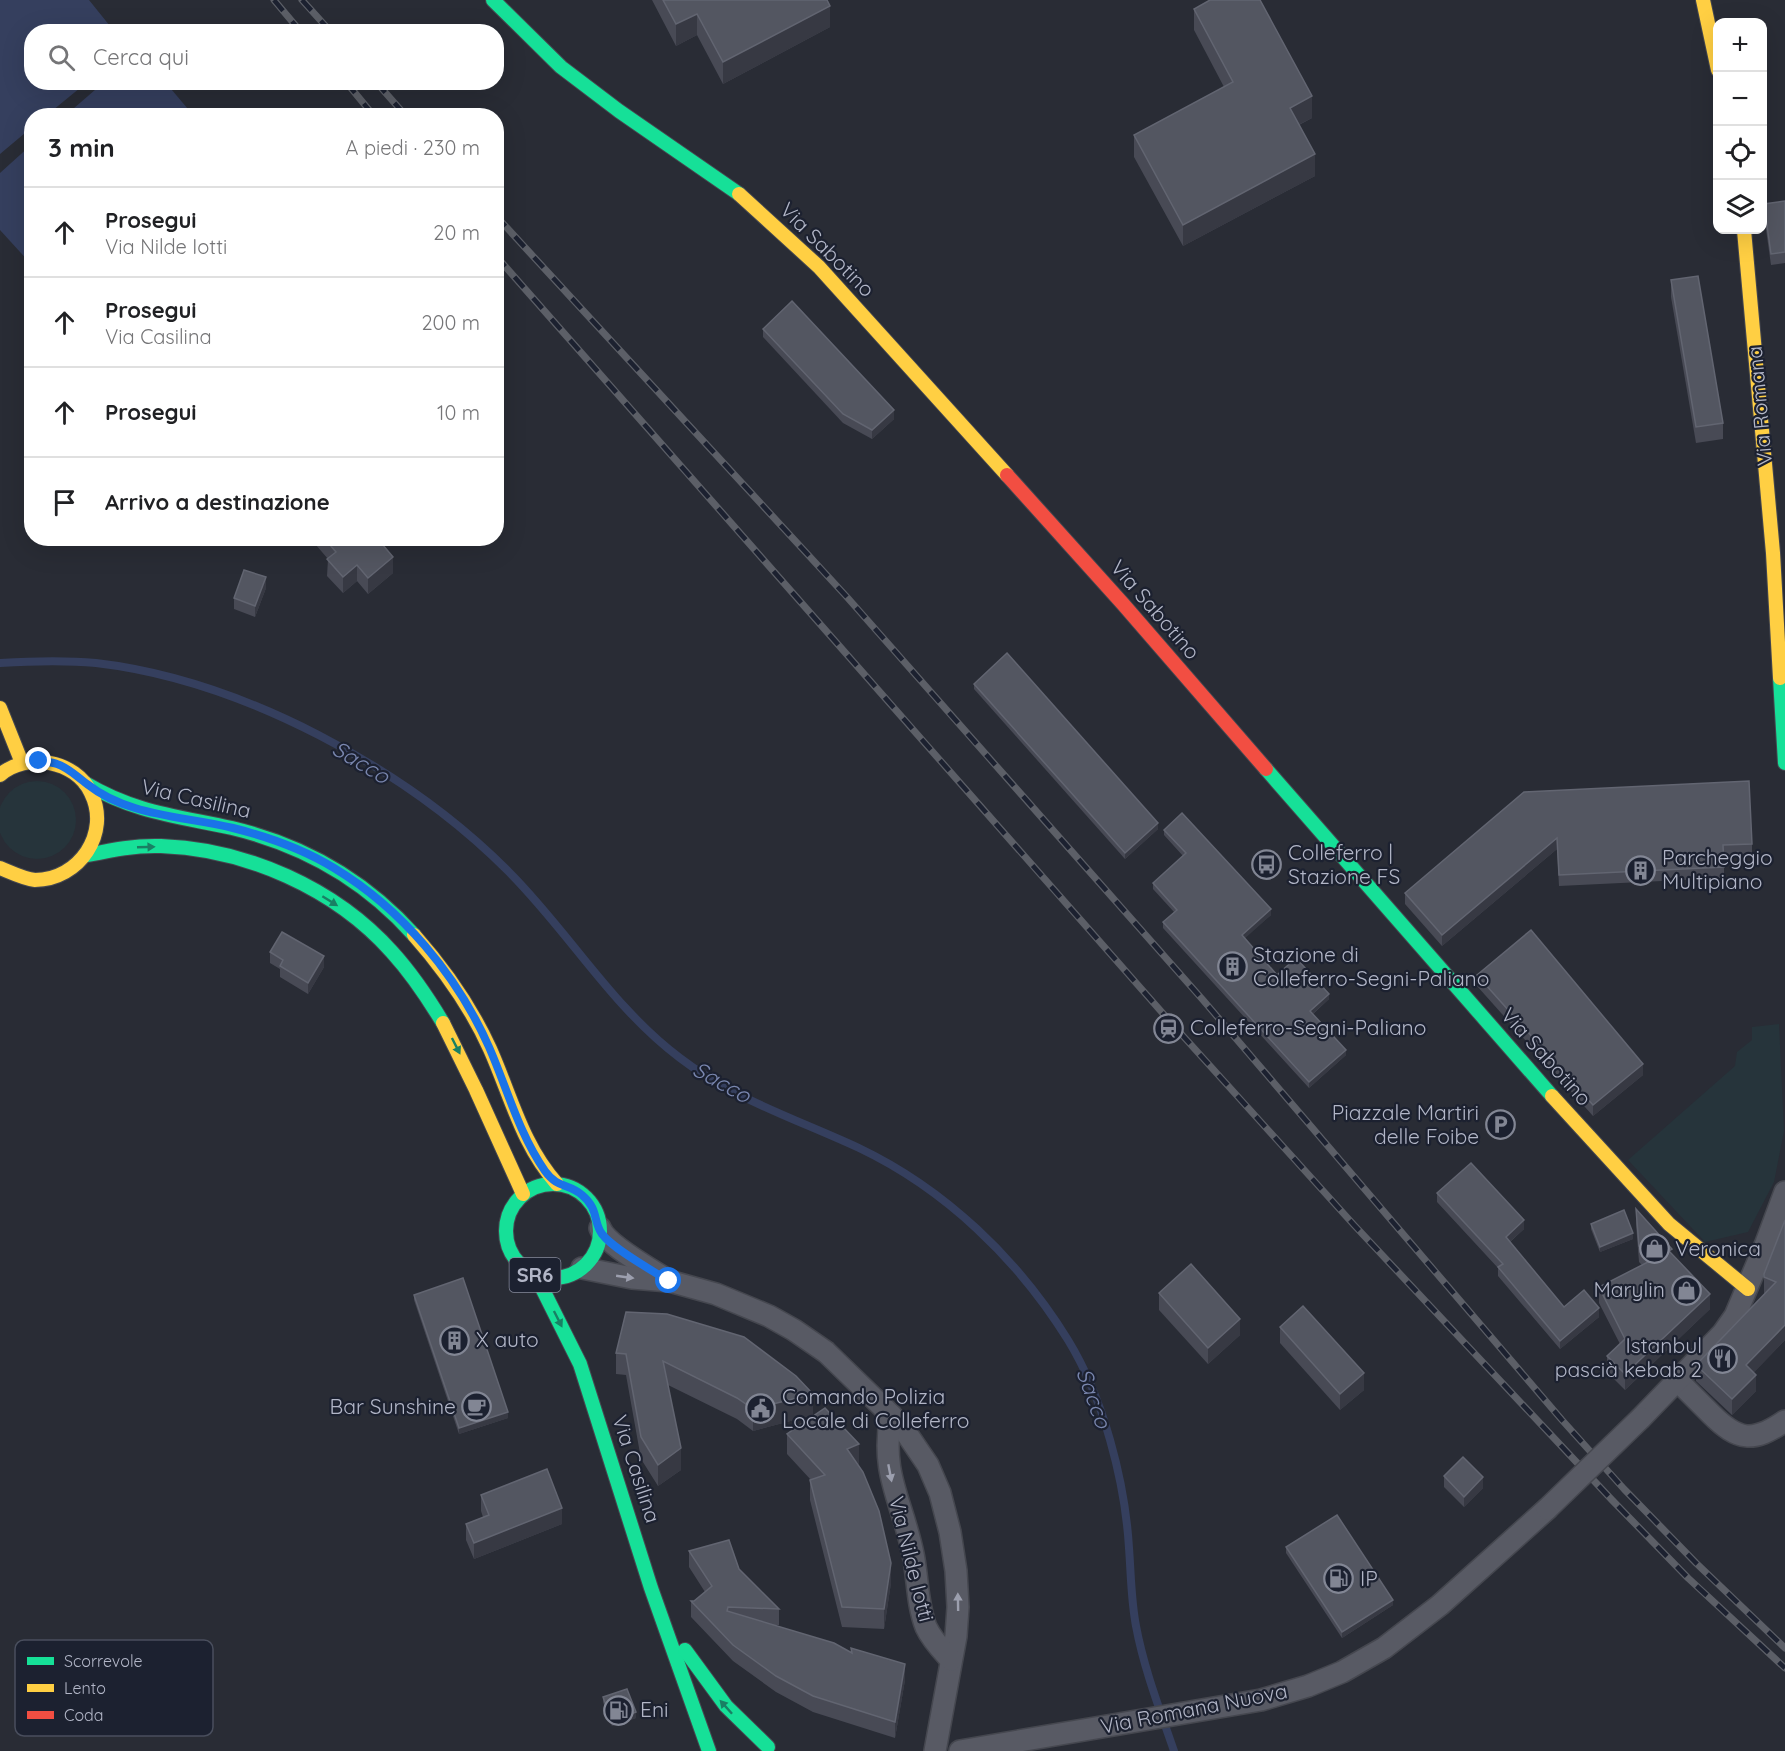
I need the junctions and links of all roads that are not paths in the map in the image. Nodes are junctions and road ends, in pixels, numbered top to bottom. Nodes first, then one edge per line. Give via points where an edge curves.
1 (493, 0) edge
2 (1703, 0) edge
3 (1713, 47) edge
4 (1744, 234) edge
5 (1781, 596) edge
6 (1, 710) edge
7 (22, 763) junction
8 (1785, 763) edge
9 (0, 775) edge
10 (85, 783) junction
11 (88, 855) junction
12 (0, 868) edge
13 (558, 1184) junction
14 (1785, 1192) edge
15 (523, 1194) junction
16 (600, 1228) junction
17 (535, 1274) junction
18 (576, 1276) junction
19 (669, 1281) junction
20 (1748, 1289) junction
21 (577, 1330) dead end
22 (580, 1364) junction
23 (1678, 1381) junction
24 (891, 1415) junction
25 (1785, 1422) edge
26 (651, 1588) junction
27 (951, 1660) junction
28 (747, 1742) dead end
29 (1032, 1745) edge
30 (774, 1750) edge
31 (709, 1751) edge
32 (935, 1751) edge
33 (960, 1751) edge

1 - 20 main road, Via Sabotino via 533,42 581,83 740,195 800,248 1123,604 1633,1186 1675,1229
2 - 3 main road
4 - 5 main road, Via Romana
5 - 8 main road, Via Romana
6 - 7 main road
7 - 9 main road
7 - 10 main road, Via Casilina via 56,764
10 - 11 main road via 98,818 96,838
10 - 13 main road, Via Casilina via 133,808 232,828 299,849 372,894 423,944 465,1000 531,1146 545,1171
11 - 12 main road via 74,869 55,879 34,881
11 -> 15 main road via 160,846 221,855 294,881 362,923 405,968 441,1020
13 - 15 main road
13 - 16 main road, Via Casilina via 570,1187 591,1203
14 - 20 street
15 - 17 main road, Via Casilina / SR6 via 507,1222 506,1238 521,1266
16 - 18 main road, SR6 via 592,1257
16 - 19 street, Via Nilde Iotti via 628,1255
17 - 18 main road, SR6 via 547,1278
17 -> 22 main road, Via Casilina / SR6
18 -> 19 street, Via Nilde Iotti
19 - 24 street, Via Nilde Iotti via 716,1294 794,1330 836,1360
20 - 23 street via 1723,1334
21 - 22 main road, Via Casilina / SR6
22 - 26 main road, Via Casilina / SR6
23 - 25 street via 1732,1433 1763,1434
23 - 29 street, Via Romana Nuova, bridge via 1548,1509 1424,1618 1373,1655 1342,1672 1278,1695 1083,1730
24 -> 27 street, Via Nilde Iotti via 888,1467 910,1539 923,1617 932,1638
27 -> 24 street, Via Nilde Iotti via 958,1591 944,1506 928,1465
30 -> 26 main road, Via Casilina / SR6 via 736,1718 710,1687
26 - 31 main road, Via Casilina / SR6
27 - 32 street, Via Nilde Iotti
28 - 30 main road, Via Casilina
29 - 33 street, Via Romana Nuova

